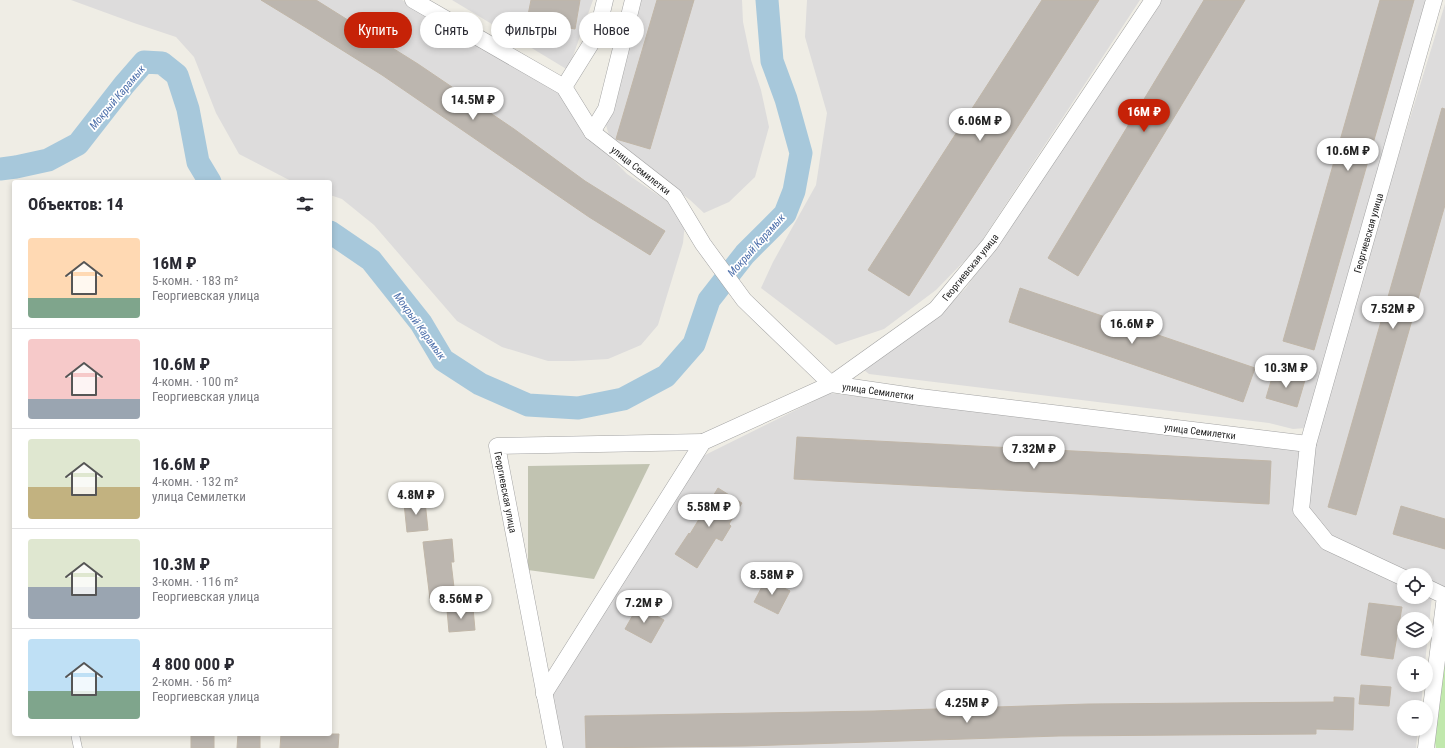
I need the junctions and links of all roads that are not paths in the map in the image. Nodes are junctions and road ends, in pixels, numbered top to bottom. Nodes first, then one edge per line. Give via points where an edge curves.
1 (413, 0) edge
2 (605, 0) edge
3 (633, 0) edge
4 (1153, 0) edge
5 (1434, 0) edge
6 (564, 87) junction
7 (592, 132) junction
8 (831, 384) junction
9 (703, 442) junction
10 (1308, 444) junction
11 (1397, 575) edge
12 (1433, 591) edge
13 (1445, 596) edge
14 (544, 694) junction
15 (75, 736) edge
16 (78, 748) edge
17 (555, 748) edge
18 (1426, 748) edge

1 - 6 street, улица Семилетки
2 - 6 street via 597,34
3 - 7 street via 606,109
4 - 8 street, Георгиевская улица via 990,244 936,309
5 - 10 street, Георгиевская улица
6 - 7 street, улица Семилетки
7 - 8 street, улица Семилетки via 674,196 703,244 744,300
8 - 9 street, Георгиевская улица
8 - 10 street, улица Семилетки
9 - 14 street
9 - 14 street, Георгиевская улица via 497,446
10 - 11 street via 1301,510 1327,542
12 - 13 street
13 - 18 street
14 - 17 street, Георгиевская улица
15 - 16 lane

